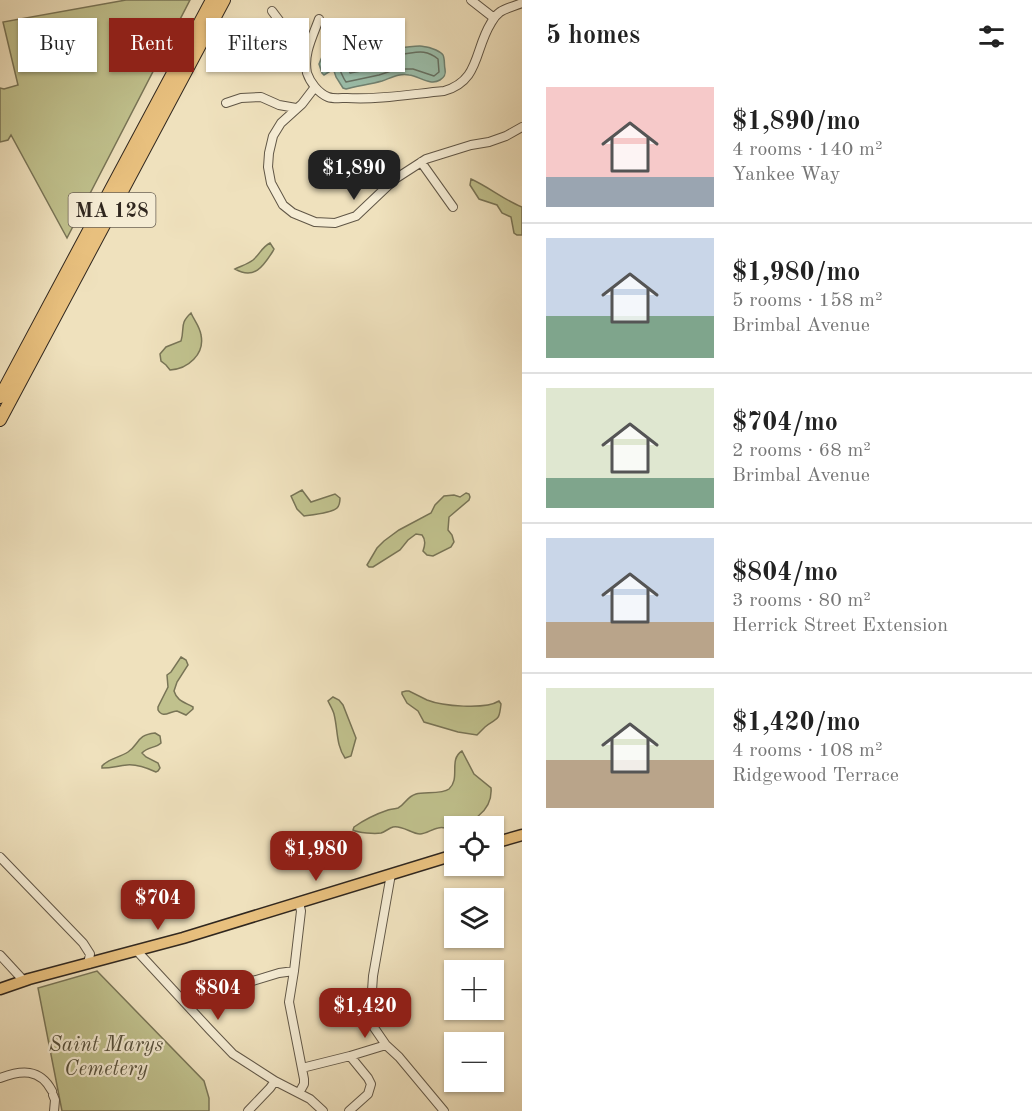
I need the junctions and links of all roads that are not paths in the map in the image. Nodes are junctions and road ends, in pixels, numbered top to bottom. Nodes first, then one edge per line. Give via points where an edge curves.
1 (212, 0) edge
2 (224, 0) edge
3 (471, 0) edge
4 (522, 3) edge
5 (272, 11) dead end
6 (277, 18) edge
7 (494, 18) junction
8 (319, 19) dead end
9 (309, 45) edge
10 (307, 72) edge
11 (315, 87) junction
12 (226, 103) dead end
13 (296, 108) junction
14 (522, 127) edge
15 (421, 162) junction
16 (453, 207) dead end
17 (0, 397) edge
18 (0, 420) edge
19 (522, 835) edge
20 (504, 840) edge
21 (0, 857) edge
22 (444, 858) edge
23 (391, 874) junction
24 (299, 903) junction
25 (136, 951) junction
26 (0, 955) edge
27 (88, 964) junction
28 (294, 971) junction
29 (24, 981) junction
30 (0, 988) edge
31 (184, 1002) junction
32 (386, 1045) junction
33 (350, 1056) junction
34 (302, 1068) junction
35 (0, 1078) edge
36 (275, 1081) junction
37 (299, 1093) junction
38 (54, 1111) edge
39 (248, 1111) edge
40 (323, 1111) edge
41 (349, 1111) edge
42 (444, 1111) edge

1 - 17 highway, MA 128
2 - 18 highway, MA 128
3 - 7 street
4 - 7 street
5 - 6 street
7 - 11 street via 469,76 453,88 360,99 328,97
8 - 9 street
10 - 11 street
11 - 13 street
12 - 13 street via 261,97
13 - 15 street via 273,136 268,167 271,183 283,205 307,220 334,223 356,216 395,179
14 - 15 street via 489,142 471,144
15 - 16 street
19 - 20 main road
21 - 27 street via 82,943 90,954
22 - 23 main road
23 - 24 main road
23 - 32 street via 370,1007 370,1020
24 - 25 main road
24 - 28 street
25 - 27 main road
25 - 31 street
26 - 29 street
27 - 29 main road
28 - 31 street
28 - 34 street via 289,1002
29 - 30 main road
31 - 36 street via 233,1054
32 - 33 street
32 - 42 street
33 - 34 street
33 - 41 street via 371,1084 368,1094
34 - 37 street via 304,1082
35 - 38 street via 27,1072 46,1080 55,1100
36 - 37 street
36 - 39 street
37 - 40 street

